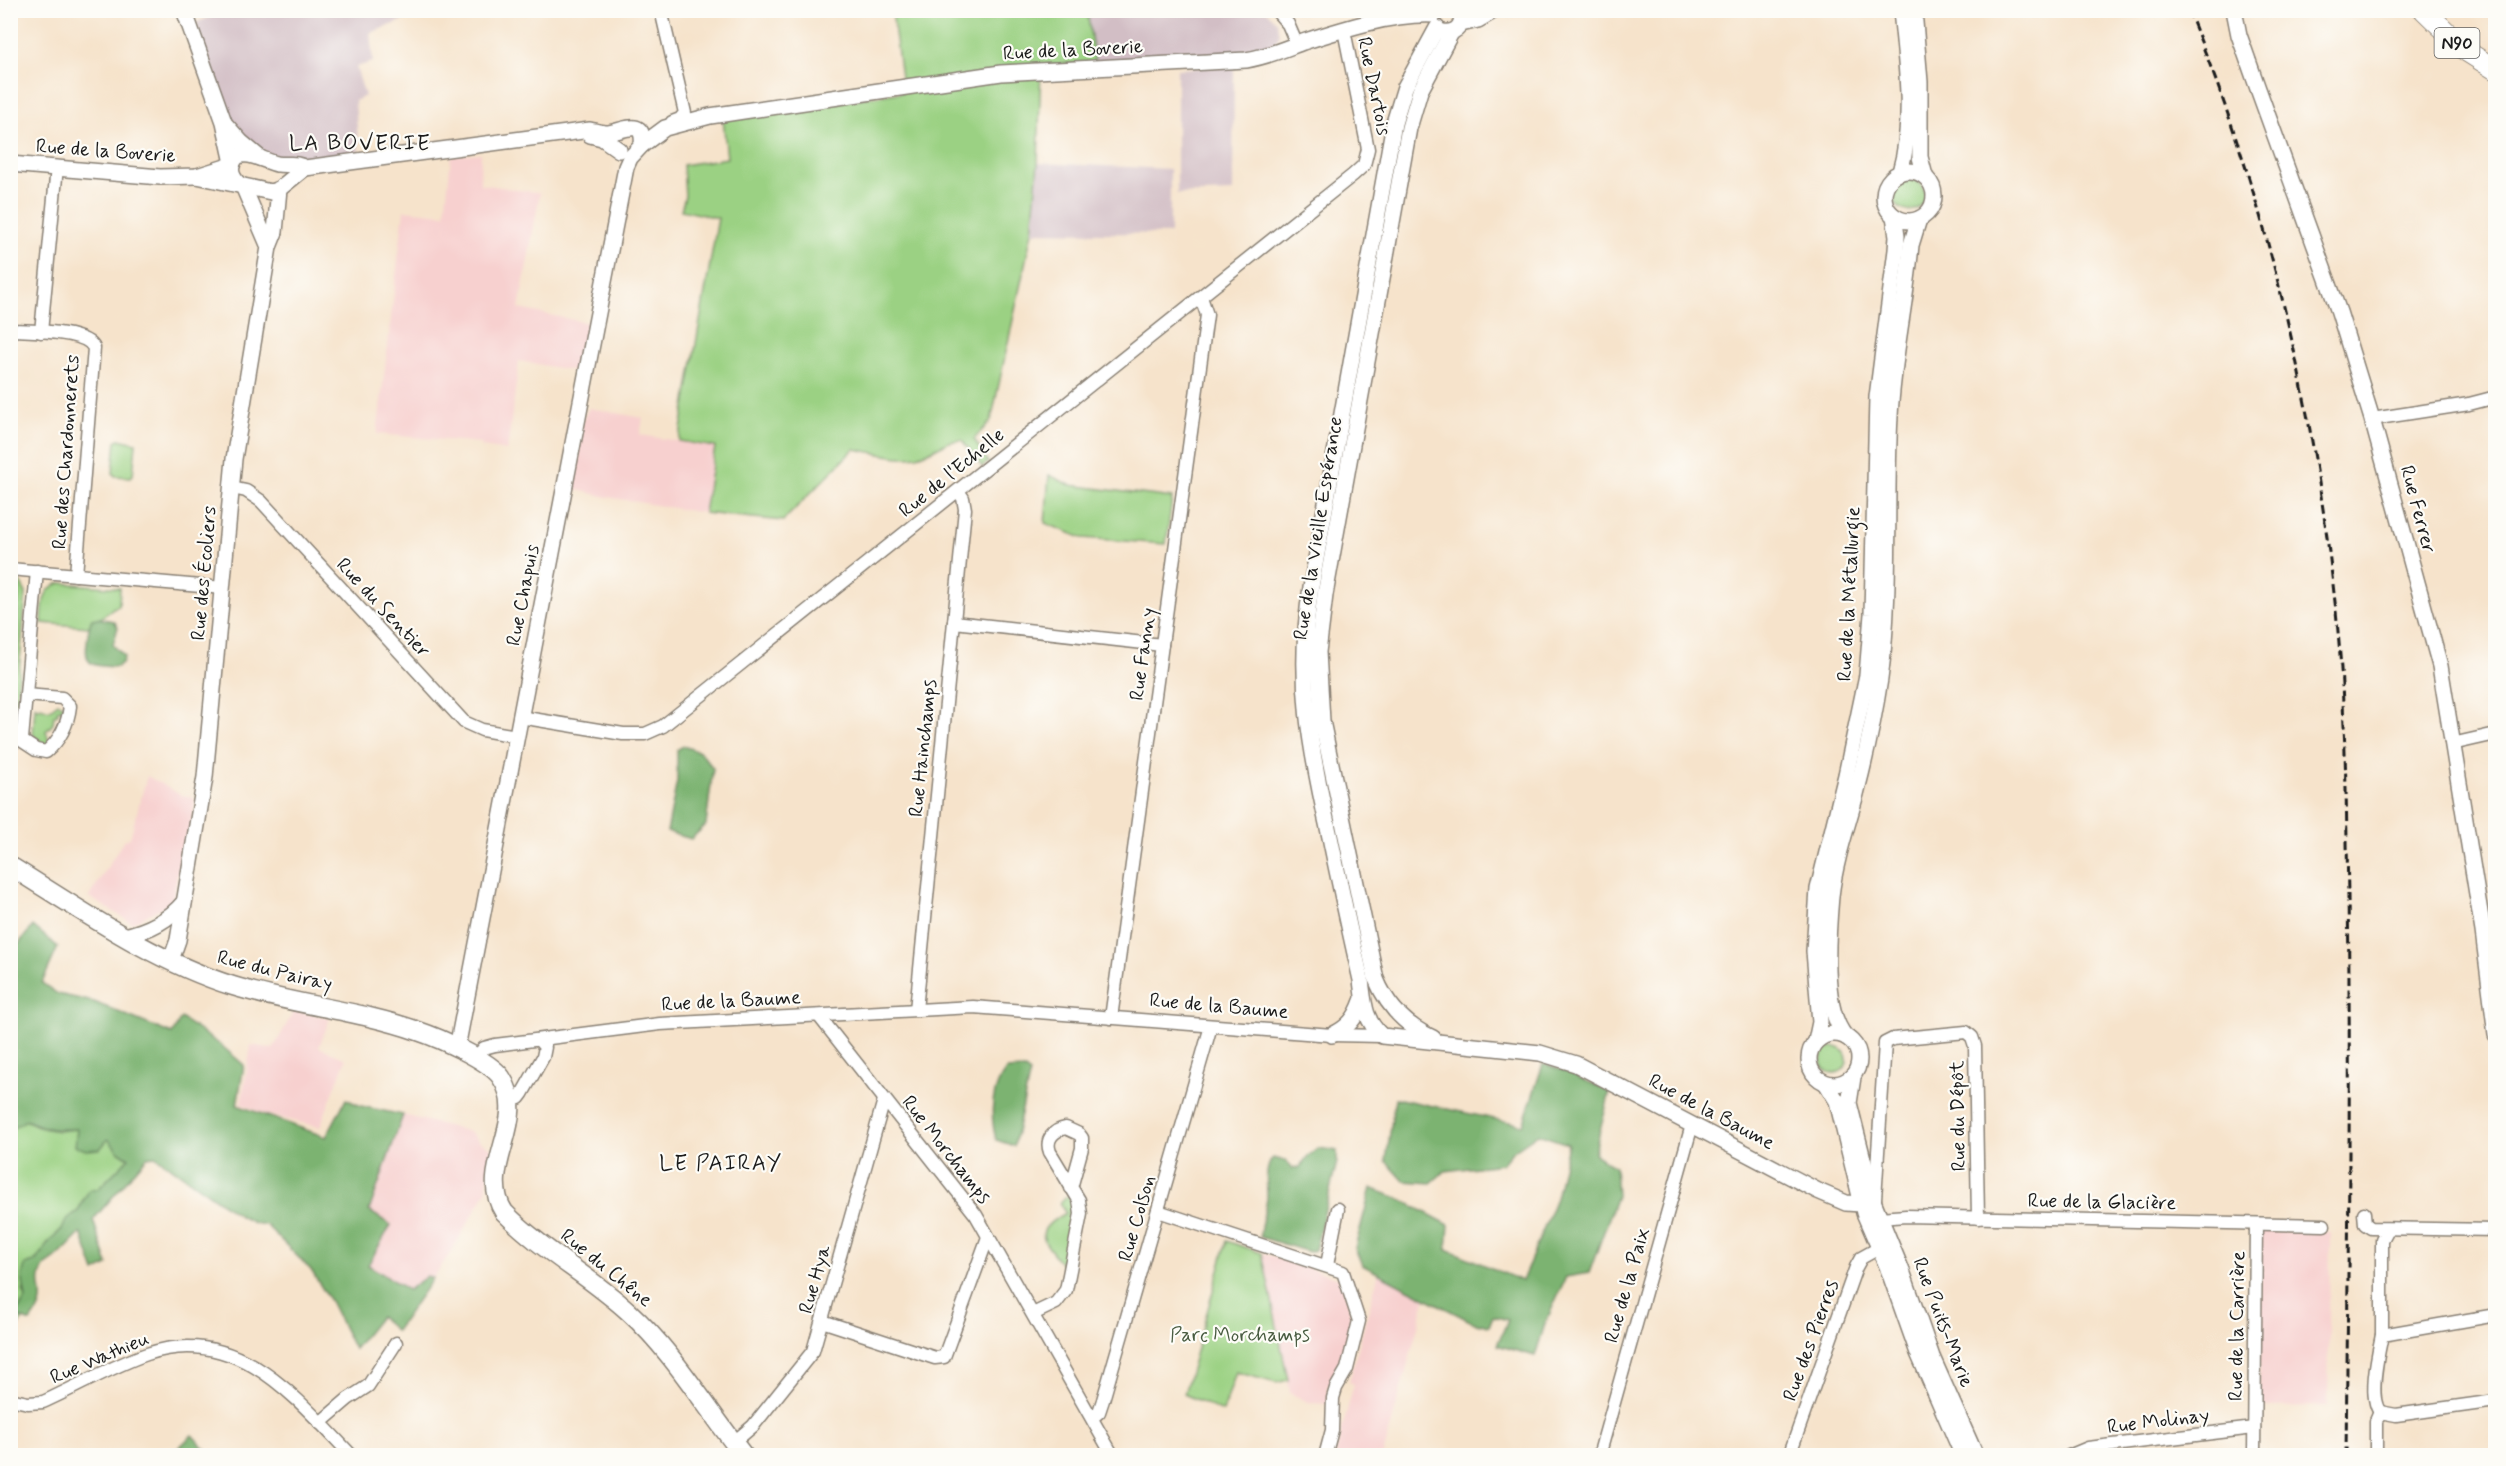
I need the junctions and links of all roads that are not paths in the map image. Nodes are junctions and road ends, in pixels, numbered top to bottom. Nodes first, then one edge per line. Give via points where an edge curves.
1 (184, 10) edge
2 (661, 10) edge
3 (1276, 10) edge
4 (1495, 10) edge
5 (1901, 10) edge
6 (1914, 10) edge
7 (2234, 10) edge
8 (2424, 10) edge
9 (1447, 20) edge
10 (1344, 30) junction
11 (1297, 45) junction
12 (2496, 70) edge
13 (685, 113) junction
14 (710, 116) junction
15 (224, 122) junction
16 (1394, 123) junction
17 (666, 128) junction
18 (627, 129) junction
19 (578, 133) junction
20 (1405, 146) junction
21 (619, 150) junction
22 (638, 150) junction
23 (1368, 150) joint
24 (260, 158) junction
25 (10, 164) edge
26 (232, 164) junction
27 (276, 164) junction
28 (1386, 166) junction
29 (57, 167) junction
30 (305, 168) junction
31 (1900, 172) junction
32 (197, 176) junction
33 (1925, 176) junction
34 (241, 185) junction
35 (280, 187) junction
36 (1894, 216) junction
37 (1919, 219) junction
38 (269, 248) junction
39 (1201, 297) junction
40 (10, 330) edge
41 (41, 332) junction
42 (2496, 397) edge
43 (2372, 419) junction
44 (232, 488) junction
45 (958, 491) junction
46 (10, 568) edge
47 (37, 571) junction
48 (76, 574) junction
49 (223, 588) junction
50 (954, 622) junction
51 (1162, 645) junction
52 (26, 695) junction
53 (520, 717) junction
54 (10, 733) edge
55 (2496, 734) edge
56 (517, 736) junction
57 (22, 739) junction
58 (2452, 744) junction
59 (10, 866) edge
60 (184, 902) junction
61 (124, 936) junction
62 (171, 960) junction
63 (1362, 1001) junction
64 (916, 1010) junction
65 (819, 1016) junction
66 (1112, 1018) junction
67 (1211, 1026) junction
68 (1332, 1035) junction
69 (2496, 1035) edge
70 (1382, 1036) junction
71 (1846, 1037) junction
72 (539, 1040) junction
73 (1816, 1041) junction
74 (1443, 1044) junction
75 (457, 1048) junction
76 (475, 1059) junction
77 (1853, 1077) junction
78 (1826, 1083) junction
79 (884, 1100) junction
80 (510, 1101) junction
81 (1692, 1125) junction
82 (1071, 1188) dead end
83 (1871, 1208) junction
84 (1338, 1209) dead end
85 (1158, 1211) junction
86 (2364, 1213) dead end
87 (1978, 1218) junction
88 (2256, 1224) junction
89 (2324, 1225) dead end
90 (2388, 1228) junction
91 (2496, 1230) edge
92 (988, 1237) junction
93 (1879, 1248) junction
94 (1327, 1265) junction
95 (1033, 1314) junction
96 (2496, 1315) edge
97 (822, 1321) junction
98 (2382, 1335) junction
99 (396, 1343) dead end
100 (10, 1399) edge
101 (2496, 1401) edge
102 (2380, 1412) junction
103 (1092, 1418) junction
104 (320, 1423) junction
105 (2254, 1428) junction
106 (738, 1449) edge
107 (352, 1455) edge
108 (1111, 1455) edge
109 (1325, 1455) edge
110 (1599, 1455) edge
111 (1789, 1455) edge
112 (1963, 1455) edge
113 (1976, 1455) edge
114 (2069, 1455) edge
115 (2254, 1455) edge
116 (2376, 1455) edge

1 - 15 street
2 - 13 street
3 - 11 street via 1288,24
4 - 9 street via 1478,20
5 - 31 street, Rue de la Métallurgie via 1908,122
6 - 33 street, Rue de la Métallurgie via 1920,82 1920,157
7 - 43 street, Rue Ferrer via 2239,35 2331,291
8 - 12 main road, N90 via 2466,51
9 - 10 street, Rue de la Boverie via 1412,14
9 - 16 street, Rue de la Vieille Espérance via 1409,79
9 - 20 street, Rue de la Vieille Espérance via 1416,100
10 - 11 street, Rue de la Boverie
10 - 23 street, Rue Dartois
11 - 14 street, Rue de la Boverie via 1246,60 1001,73
13 - 14 street, Rue de la Boverie
13 - 17 street
13 - 18 street, Rue de la Boverie
14 - 17 street, Rue de la Boverie
15 - 24 street
15 - 26 street
16 - 20 street
16 - 28 street, Rue de la Vieille Espérance
17 - 22 street, Rue de la Boverie
18 - 19 street, Rue de la Boverie
18 - 21 street via 615,142
18 - 22 street via 642,136
19 - 21 street, Rue de la Boverie via 602,138
19 - 30 street, Rue de la Boverie
20 - 28 street via 1395,151
20 - 74 street, Rue de la Vieille Espérance via 1323,606 1319,693 1324,739 1376,979 1388,1003 1402,1018
21 - 22 street via 626,154
22 - 53 street, Rue Chapuis via 626,167
23 - 39 street, Rue de l'Echelle via 1362,168
24 - 26 street, Rue de la Boverie via 240,156
24 - 27 street, Rue de la Boverie
25 - 29 street, Rue de la Boverie
26 - 32 street, Rue de la Boverie
26 - 34 street via 232,175
27 - 30 street, Rue de la Boverie
27 - 35 street via 283,174
28 - 63 street, Rue de la Vieille Espérance via 1307,608 1304,657 1309,737 1361,980
29 - 32 street, Rue de la Boverie via 139,176
29 - 41 street
30 - 35 street, Rue de la Boverie
31 - 33 street via 1913,171
31 - 36 street, Rue de la Métallurgie via 1888,182 1884,196 1888,211
32 - 34 street, Rue de la Boverie
33 - 37 street, Rue de la Métallurgie via 1933,188 1934,203
34 - 35 street, Rue de la Boverie via 263,192
34 - 38 street
35 - 38 street, Rue des Écoliers via 275,232
36 - 37 street via 1906,221
36 - 73 street, Rue de la Métallurgie via 1896,250 1876,420 1870,642 1863,698 1818,889 1814,951 1820,1022
37 - 71 street, Rue de la Métallurgie via 1911,245 1892,391 1887,591 1880,680 1864,764 1834,879 1829,923 1832,1001 1836,1021
38 - 44 street, Rue des Écoliers
39 - 45 street, Rue de l'Echelle
39 - 51 street, Rue Fanny via 1207,315
40 - 41 street, Rue des Chardonnerets
41 - 48 street, Rue des Chardonnerets via 87,339 95,354
42 - 43 street
43 - 58 street, Rue Ferrer via 2440,666
44 - 49 street, Rue des Écoliers
44 - 56 street, Rue du Sentier via 246,490 261,501 464,722 482,730
45 - 50 street, Rue Hainchamps via 965,509
45 - 53 street, Rue de l'Echelle via 654,731 623,734
46 - 47 street
47 - 48 street
47 - 52 street
48 - 49 street
49 - 60 street, Rue des Écoliers via 206,777
50 - 51 street
50 - 64 street, Rue Hainchamps
51 - 66 street, Rue Fanny
52 - 57 street
52 - 57 street via 62,698 70,706 63,731 46,752 36,750
53 - 56 street, Rue Chapuis
54 - 57 street
55 - 58 street
56 - 75 street, Rue Chapuis
58 - 69 street, Rue Ferrer
59 - 61 main road, Rue du Pairay
60 - 61 street via 163,921
60 - 62 street, Rue des Écoliers
61 - 62 main road, Rue du Pairay
62 - 75 main road, Rue du Pairay via 231,986 383,1019
63 - 68 street via 1347,1028
63 - 70 street via 1368,1020
64 - 65 street, Rue de la Baume
64 - 66 street, Rue de la Baume via 972,1007
65 - 72 street, Rue de la Baume via 660,1024
65 - 79 street, Rue Morchamps
66 - 67 street, Rue de la Baume
67 - 68 street, Rue de la Baume
67 - 85 street, Rue Colson
68 - 70 street, Rue de la Baume
70 - 74 street, Rue de la Baume
71 - 73 street via 1831,1035
71 - 77 street, Rue de la Métallurgie via 1858,1052
72 - 76 street, Rue de la Baume via 489,1046
72 - 80 street via 545,1047 543,1057 519,1098
73 - 78 street, Rue de la Métallurgie via 1809,1065 1812,1073
74 - 81 street, Rue de la Baume via 1561,1058
75 - 76 main road, Rue du Pairay
76 - 80 main road, Rue du Pairay via 499,1075
77 - 78 street via 1840,1084
77 - 83 street, Rue de la Métallurgie via 1849,1103
78 - 83 street, Rue de la Métallurgie via 1838,1106
79 - 92 street, Rue Morchamps via 976,1215
79 - 97 street, Rue Hya
80 - 106 main road, Rue du Chêne via 510,1121 495,1178 496,1197 504,1212 639,1321
81 - 83 street, Rue de la Baume via 1836,1199
81 - 110 street, Rue de la Paix
82 - 95 street via 1079,1200 1081,1214 1068,1285 1059,1300
83 - 87 street, Rue de la Glacière
83 - 87 street, Rue du Dépôt via 1877,1192 1885,1042 1961,1032 1974,1041
83 - 93 street, Rue Puits-Marie
83 - 113 street, Rue Puits-Marie via 1902,1271 1932,1357
84 - 94 street
85 - 94 street
85 - 103 street, Rue Colson via 1103,1400
86 - 90 street via 2367,1227
87 - 88 street, Rue de la Glacière
88 - 89 street, Rue de la Glacière
88 - 105 street, Rue de la Carrière
90 - 91 street
90 - 98 street via 2382,1240
92 - 95 street, Rue Morchamps
92 - 97 street via 944,1357 934,1358
93 - 111 street, Rue des Pierres via 1861,1258 1856,1267
93 - 112 street, Rue Puits-Marie via 1918,1353
94 - 109 street via 1347,1278 1359,1321 1347,1369 1333,1398 1332,1430
95 - 103 street, Rue Morchamps
96 - 98 street
97 - 106 street, Rue Hya via 811,1354
98 - 102 street via 2374,1394
99 - 104 street via 368,1386
100 - 104 street, Rue Wathieu via 43,1402 148,1354 196,1348 233,1355 253,1364 273,1377
101 - 102 street via 2396,1415
102 - 116 street via 2376,1421
103 - 108 street, Rue Morchamps
104 - 107 street, Rue Wathieu
105 - 114 street, Rue Molinay via 2081,1450
105 - 115 street, Rue de la Carrière

